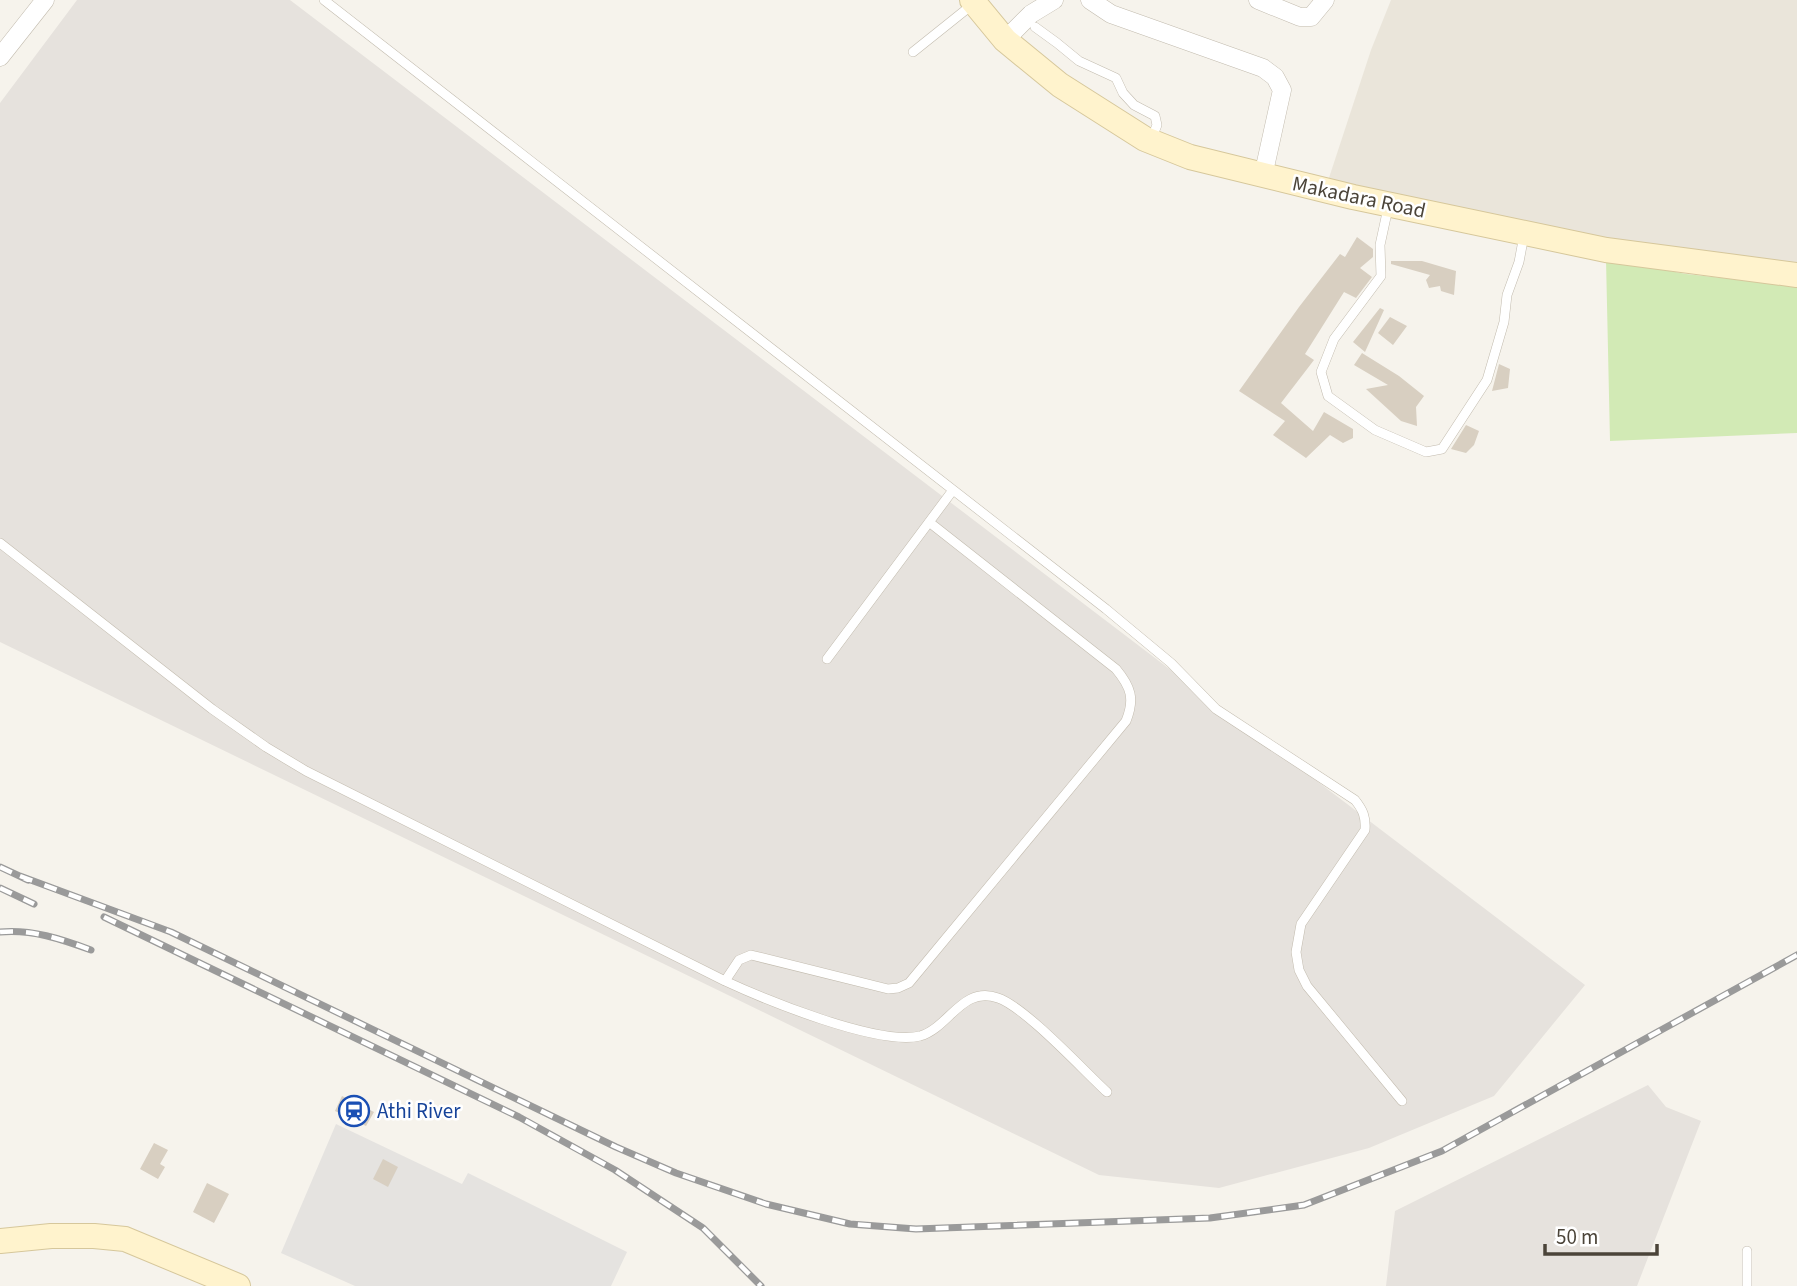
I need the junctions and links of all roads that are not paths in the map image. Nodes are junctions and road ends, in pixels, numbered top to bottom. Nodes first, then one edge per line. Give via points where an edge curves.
1 (45, 0) edge
2 (324, 0) edge
3 (1054, 0) edge
4 (1090, 0) edge
5 (1258, 0) edge
6 (1325, 0) edge
7 (973, 1) edge
8 (1035, 27) dead end
9 (1005, 40) junction
10 (914, 52) dead end
11 (0, 57) edge
12 (1150, 141) junction
13 (1263, 176) junction
14 (1389, 205) junction
15 (1525, 233) junction
16 (1797, 275) edge
17 (953, 491) junction
18 (929, 522) junction
19 (0, 543) edge
20 (827, 659) dead end
21 (726, 981) junction
22 (1107, 1092) dead end
23 (1402, 1101) dead end
24 (0, 1241) edge
25 (1748, 1251) dead end
26 (238, 1286) edge
27 (1747, 1286) edge

1 - 11 street
2 - 17 lane
3 - 9 street via 1031,14
4 - 13 street via 1111,13 1263,68 1275,77 1281,97
5 - 6 street via 1311,17
7 - 9 main road, Makadara Road
7 - 10 lane
8 - 12 lane via 1079,61 1116,78 1134,105 1155,116 1157,124
9 - 12 main road, Makadara Road via 1069,91
12 - 13 main road, Makadara Road
13 - 14 main road, Makadara Road
14 - 15 main road, Makadara Road
14 - 15 lane via 1380,245 1381,276 1334,339 1321,372 1328,396 1375,430 1426,452 1442,449 1487,380
15 - 16 main road, Makadara Road via 1606,250
17 - 18 lane
17 - 23 lane via 1150,645 1216,709 1362,809 1365,830 1301,924 1296,952 1307,986
18 - 20 lane
18 - 21 lane via 1116,669 1132,696 1126,721 909,983 888,989 751,956 739,960
19 - 21 lane via 212,709 286,759
21 - 22 lane via 777,1004 879,1035 907,1037 932,1030 965,1001 982,995 999,998 1021,1012
24 - 26 main road via 51,1236 125,1239
25 - 27 lane

